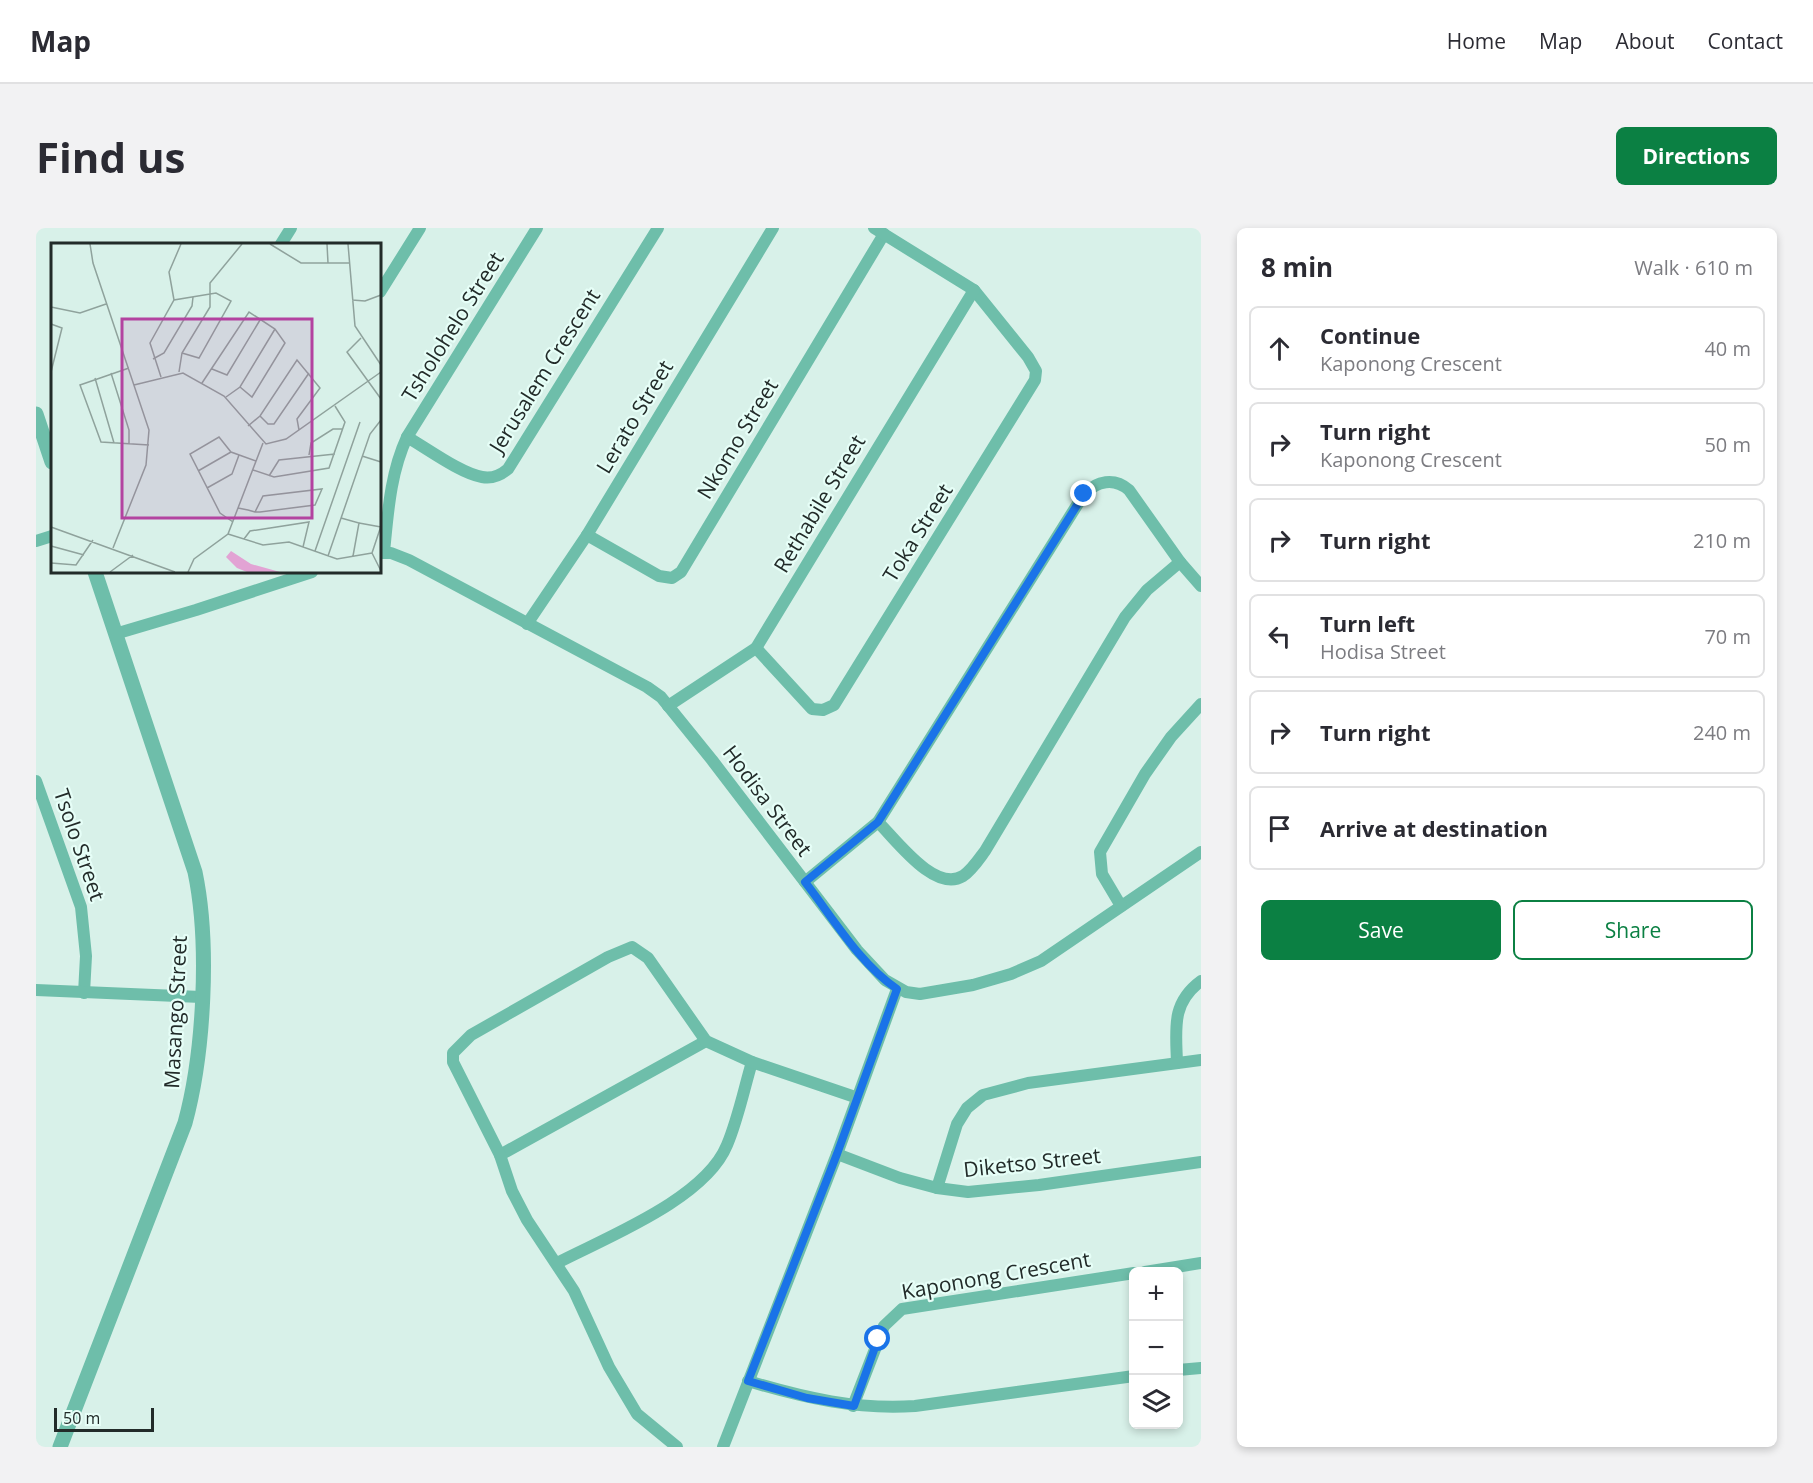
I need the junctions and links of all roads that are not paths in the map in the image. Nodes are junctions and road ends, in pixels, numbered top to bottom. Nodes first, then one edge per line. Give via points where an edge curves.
1 (291, 228) edge
2 (420, 228) edge
3 (537, 228) edge
4 (658, 228) edge
5 (773, 228) edge
6 (879, 231) edge
7 (282, 243) edge
8 (381, 290) edge
9 (974, 290) junction
10 (36, 414) edge
11 (407, 437) junction
12 (51, 459) edge
13 (587, 535) junction
14 (51, 536) edge
15 (36, 541) edge
16 (382, 553) edge
17 (1180, 562) junction
18 (95, 573) edge
19 (305, 573) edge
20 (275, 577) edge
21 (1201, 586) edge
22 (527, 624) junction
23 (115, 634) junction
24 (756, 648) junction
25 (1201, 704) edge
26 (668, 706) junction
27 (36, 781) edge
28 (878, 822) junction
29 (1201, 852) edge
30 (805, 882) junction
31 (1121, 906) junction
32 (1201, 981) edge
33 (897, 989) junction
34 (36, 990) edge
35 (84, 993) junction
36 (201, 997) junction
37 (706, 1041) junction
38 (1201, 1060) edge
39 (752, 1062) junction
40 (1177, 1063) junction
41 (855, 1097) junction
42 (837, 1154) junction
43 (500, 1155) junction
44 (1201, 1162) edge
45 (937, 1188) junction
46 (557, 1263) junction
47 (1201, 1263) edge
48 (1176, 1267) edge
49 (1129, 1274) edge
50 (1201, 1368) edge
51 (1183, 1370) edge
52 (1129, 1377) edge
53 (748, 1381) junction
54 (854, 1406) junction
55 (60, 1447) edge
56 (676, 1447) edge
57 (723, 1447) edge

1 - 7 street
2 - 8 street
3 - 11 street, Tsholohelo Street
4 - 11 street, Jerusalem Crescent via 502,474 473,474
5 - 13 street, Lerato Street
6 - 9 street
6 - 13 street, Nkomo Street via 681,572 672,578 659,576
9 - 24 street, Rethabile Street
9 - 24 street, Toka Street via 1034,366 1036,375 1031,388 839,700 829,708 812,709
10 - 12 street
11 - 16 street, Tsholohelo Street via 393,474
13 - 22 street, Lerato Street
14 - 15 street
16 - 22 street, Hodisa Street via 409,560
17 - 21 street
17 - 28 street via 1147,590 1125,618 985,851 967,873 950,879 928,873
17 - 28 street via 1129,490 1108,482 1094,485 1084,494 1035,570
18 - 23 street, Masango Street
19 - 20 street
20 - 23 street via 258,588
22 - 26 street, Hodisa Street via 647,687
23 - 36 street, Masango Street via 195,872 201,909
24 - 26 street, Rethabile Street
25 - 31 street via 1145,774 1100,852 1102,874
26 - 30 street, Hodisa Street
27 - 35 street, Tsolo Street via 81,907 86,956
28 - 30 street
29 - 31 street
30 - 33 street, Hodisa Street via 857,950
31 - 33 street via 1041,961 1011,974 920,994
32 - 40 street via 1184,996 1179,1009
33 - 41 street
34 - 35 street
35 - 36 street
36 - 55 street, Masango Street via 196,1072 186,1123
37 - 39 street
37 - 43 street
37 - 43 street via 648,957 632,947 608,957 471,1035 453,1053 453,1062
38 - 40 street
39 - 41 street
39 - 46 street via 727,1146 708,1175 681,1197
40 - 45 street via 1028,1083 983,1095 966,1108 957,1124
41 - 42 street
42 - 45 street, Diketso Street
42 - 53 street
43 - 46 street via 527,1220
44 - 45 street, Diketso Street via 968,1192
46 - 56 street via 637,1414
47 - 48 street
49 - 54 street, Kaponong Crescent via 902,1309 884,1326
50 - 51 street
52 - 54 street via 915,1406
53 - 54 street via 807,1398
53 - 57 street

